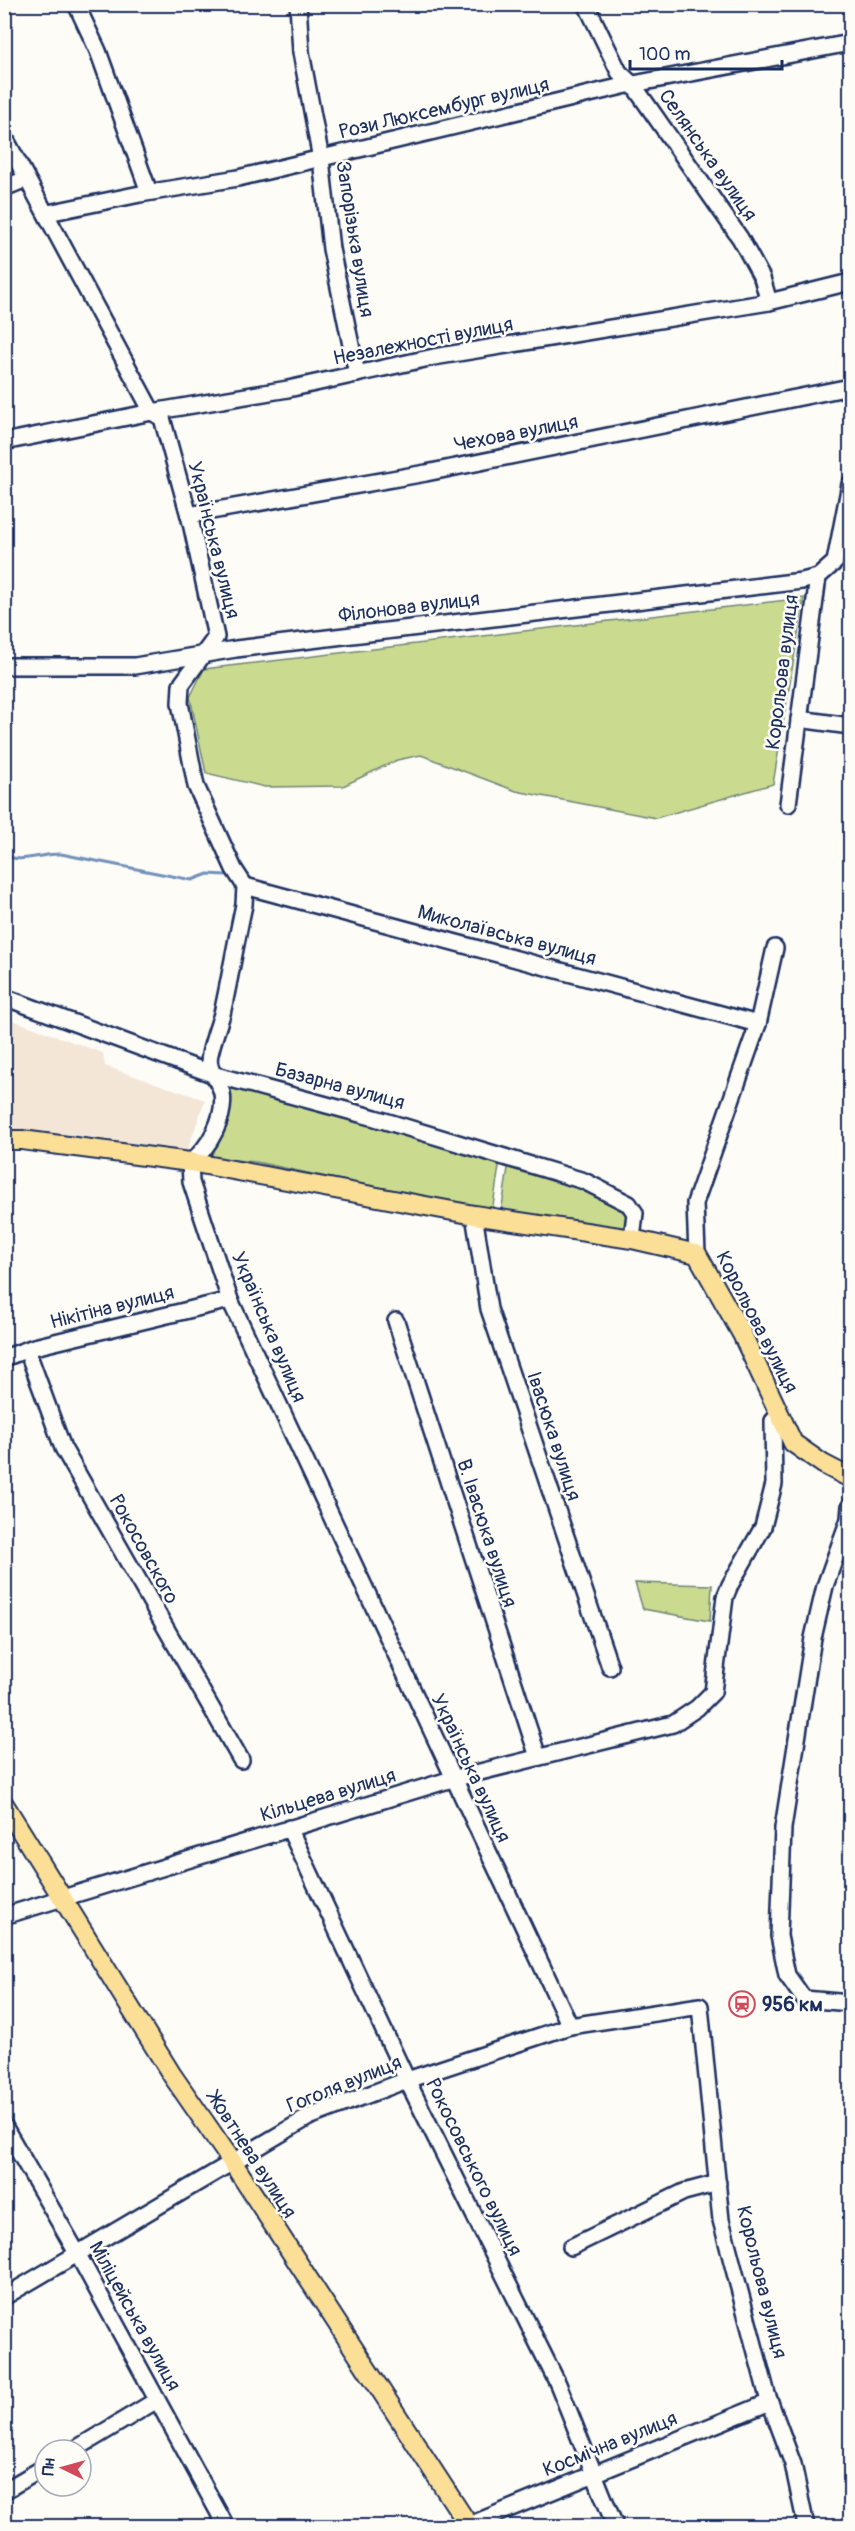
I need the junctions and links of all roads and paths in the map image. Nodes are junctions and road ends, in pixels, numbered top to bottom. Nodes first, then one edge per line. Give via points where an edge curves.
1 (76, 4) edge
2 (298, 4) edge
3 (586, 4) edge
4 (850, 43) edge
5 (634, 86) junction
6 (4, 136) edge
7 (321, 159) junction
8 (26, 179) junction
9 (4, 188) edge
10 (149, 192) junction
11 (48, 213) junction
12 (850, 282) edge
13 (769, 302) junction
14 (357, 374) junction
15 (850, 387) edge
16 (152, 412) junction
17 (4, 442) edge
18 (850, 484) edge
19 (189, 515) junction
20 (818, 577) junction
21 (201, 656) junction
22 (4, 666) edge
23 (799, 719) junction
24 (850, 726) edge
25 (788, 804) dead end
26 (245, 886) junction
27 (775, 948) dead end
28 (4, 997) edge
29 (758, 1024) junction
30 (212, 1074) junction
31 (4, 1140) edge
32 (190, 1162) junction
33 (474, 1215) junction
34 (632, 1239) junction
35 (697, 1254) junction
36 (230, 1300) junction
37 (396, 1321) dead end
38 (27, 1350) junction
39 (4, 1358) edge
40 (779, 1416) junction
41 (850, 1478) edge
42 (850, 1506) edge
43 (610, 1667) dead end
44 (667, 1725) joint
45 (538, 1757) junction
46 (241, 1760) dead end
47 (452, 1779) junction
48 (4, 1804) edge
49 (289, 1828) junction
50 (65, 1898) junction
51 (4, 1916) edge
52 (850, 2003) edge
53 (700, 2006) joint
54 (570, 2026) junction
55 (407, 2080) junction
56 (4, 2126) edge
57 (233, 2163) junction
58 (718, 2183) junction
59 (571, 2247) dead end
60 (77, 2253) junction
61 (4, 2297) edge
62 (157, 2400) junction
63 (770, 2402) junction
64 (93, 2439) edge
65 (594, 2473) junction
66 (33, 2474) edge
67 (4, 2491) edge
68 (226, 2526) edge
69 (468, 2526) edge
70 (615, 2526) edge
71 (806, 2526) edge

1 - 10 street via 98,51
2 - 7 street, Запорізька вулиця via 301,52
3 - 5 street, Селянська вулиця via 619,72
4 - 5 street, Рози Люксембург вулиця
5 - 7 street, Рози Люксембург вулиця
5 - 13 street, Селянська вулиця via 740,238 762,278
6 - 8 street, Українська вулиця
7 - 10 street, Рози Люксембург вулиця via 238,178
7 - 14 street, Запорізька вулиця via 331,249
8 - 9 street
8 - 11 street, Українська вулиця
10 - 11 street, Рози Люксембург вулиця
11 - 16 street, Українська вулиця
12 - 13 street, Незалежності вулиця
13 - 14 street, Незалежності вулиця via 434,357
14 - 16 street, Незалежності вулиця
15 - 19 street, Чехова вулиця via 426,473
16 - 17 street, Незалежності вулиця
16 - 19 street, Українська вулиця via 162,418
18 - 20 street, Корольова вулиця via 838,554
19 - 21 street, Українська вулиця via 216,637
20 - 21 street, Філонова вулиця
20 - 23 street, Корольова вулиця
21 - 22 street, Філонова вулиця via 135,666
21 - 26 street, Українська вулиця via 181,685 180,704 196,786
23 - 24 street
23 - 25 street, Корольова вулиця
26 - 29 street, Миколаївська вулиця
26 - 30 street via 221,1015 209,1057
27 - 29 street, Корольова вулиця
28 - 30 street, Базарна вулиця
29 - 35 street, Корольова вулиця via 695,1203
30 - 32 street via 222,1093 219,1114 203,1152
30 - 34 street, Базарна вулиця via 584,1181 629,1204 635,1213
31 - 32 main road
32 - 33 main road
32 - 36 street, Українська вулиця via 191,1182
33 - 34 main road
33 - 43 street, Івасюка вулиця via 489,1309
34 - 35 main road
35 - 40 main road, Корольова вулиця via 742,1334
36 - 38 street, Нікітіна вулиця
36 - 47 street, Українська вулиця
37 - 45 street, В. Івасюка вулиця
38 - 39 street, Нікітіна вулиця
38 - 46 street, Рокосовского via 63,1448
40 - 41 main road via 793,1443
40 - 44 street, Корольова вулиця via 773,1421 772,1432 774,1484 763,1527 725,1597 713,1692 698,1708
42 - 52 street via 813,1638 783,1828 779,1936 787,1975 804,2000
44 - 45 street, Кільцева вулиця
45 - 47 street, Кільцева вулиця
47 - 49 street, Кільцева вулиця
47 - 54 street, Українська вулиця
48 - 50 main road, Жовтнева вулиця
49 - 50 street, Кільцева вулиця
49 - 55 street, Рокосовського вулиця
50 - 51 street, Кільцева вулиця
50 - 57 main road, Жовтнева вулиця via 99,1960
53 - 54 street, Гоголя вулиця
53 - 58 street, Корольова вулиця
54 - 55 street, Гоголя вулиця
55 - 57 street, Гоголя вулиця via 309,2116
55 - 65 street, Рокосовського вулиця via 558,2384
56 - 60 street, Міліцейська вулиця
57 - 60 street, Гоголя вулиця
57 - 69 main road, Жовтнева вулиця
58 - 59 street via 684,2192
58 - 63 street, Корольова вулиця via 721,2220
60 - 61 street, Гоголя вулиця
60 - 62 street, Міліцейська вулиця
62 - 64 street
62 - 68 street, Міліцейська вулиця
63 - 65 street, Космічна вулиця
63 - 71 street, Корольова вулиця via 793,2464
65 - 69 street, Космічна вулиця
65 - 70 street, Рокосовського вулиця
66 - 67 street

